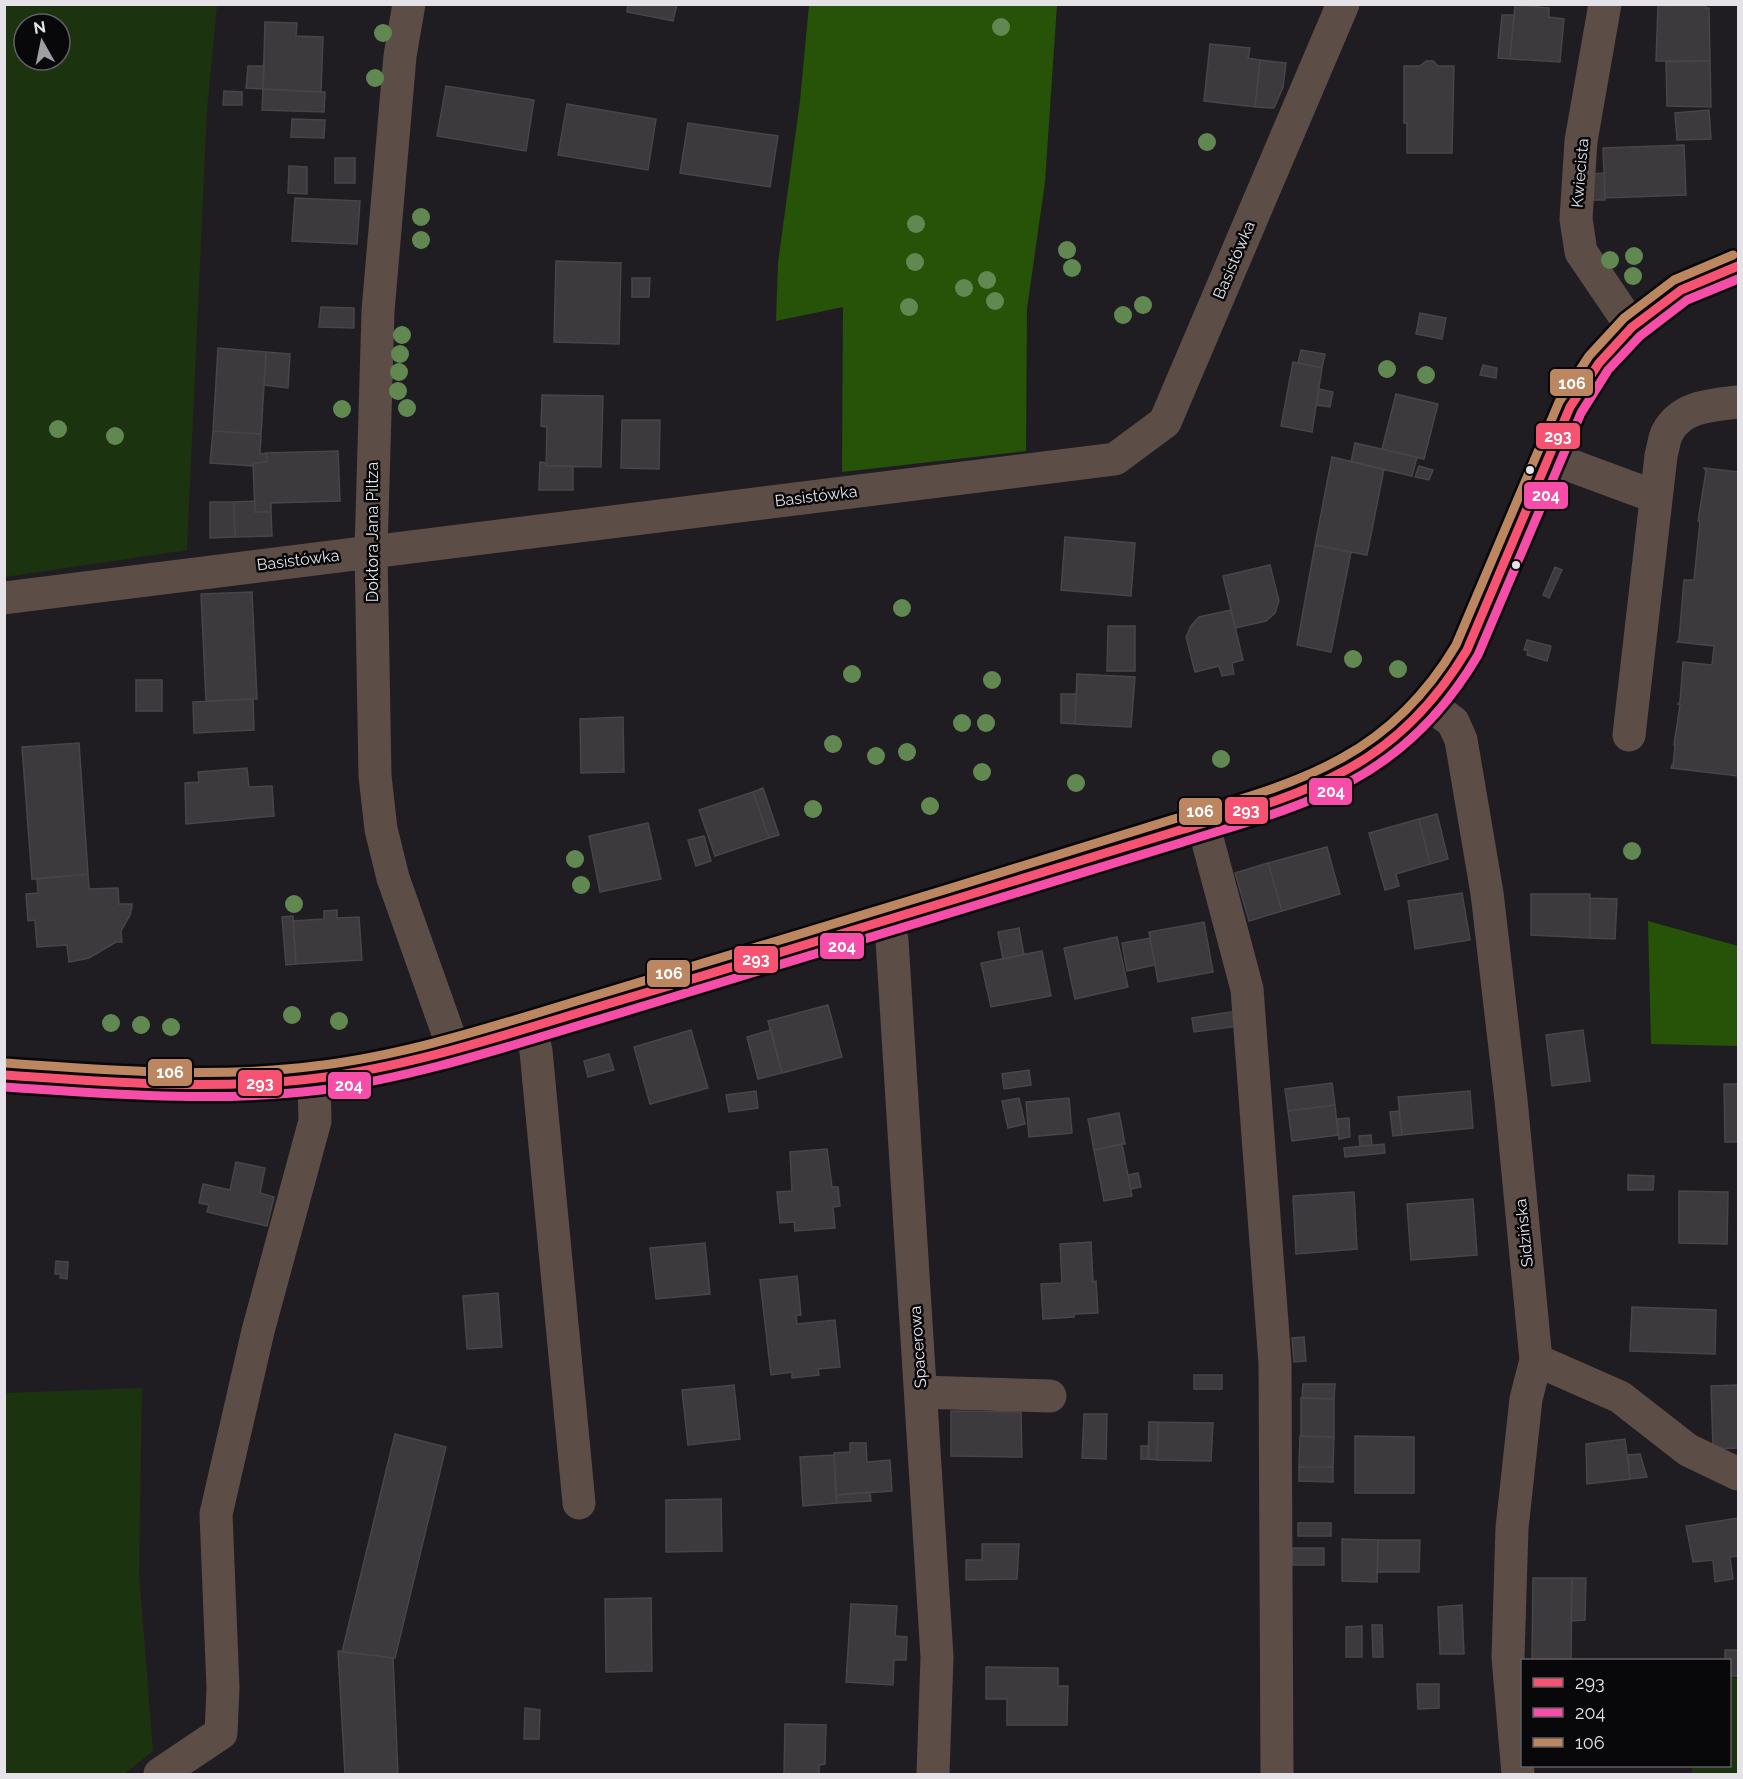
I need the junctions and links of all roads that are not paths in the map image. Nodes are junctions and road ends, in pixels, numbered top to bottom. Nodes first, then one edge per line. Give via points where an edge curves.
1 (409, 4) edge
2 (1343, 4) edge
3 (1605, 4) edge
4 (1738, 266) edge
5 (1632, 327) junction
6 (1738, 402) edge
7 (1548, 457) junction
8 (1656, 497) junction
9 (371, 551) junction
10 (4, 598) edge
11 (1430, 705) junction
12 (1629, 735) dead end
13 (1203, 823) junction
14 (886, 921) junction
15 (530, 1028) junction
16 (454, 1050) junction
17 (4, 1075) edge
18 (314, 1079) junction
19 (1536, 1360) junction
20 (921, 1392) junction
21 (1050, 1396) dead end
22 (1738, 1474) edge
23 (579, 1503) dead end
24 (160, 1774) edge
25 (933, 1774) edge
26 (1276, 1774) edge
27 (1518, 1774) edge

1 - 9 street, Doktora Jana Piltza via 400,56 378,311
2 - 9 street, Basistówka via 1165,422 1114,459
3 - 5 street, Kwiecista via 1581,141 1576,219 1581,252
4 - 5 street via 1681,290
5 - 7 street via 1599,363 1570,407
6 - 8 street via 1681,415 1667,433
7 - 8 street
7 - 11 street via 1467,650
8 - 12 street
9 - 10 street, Basistówka
9 - 16 street, Doktora Jana Piltza via 375,776 381,829 393,878
11 - 13 street via 1384,747 1346,770 1304,790
11 - 19 street, Sidzińska via 1453,722 1461,740 1487,893
13 - 14 street
13 - 26 street via 1246,989 1275,1363
14 - 15 street
14 - 20 street, Spacerowa via 892,940
15 - 16 street
15 - 23 street via 536,1051
16 - 18 street via 381,1069
17 - 18 street via 146,1084
18 - 24 street via 315,1122 255,1342 216,1514 223,1688 221,1733
19 - 22 street via 1620,1397 1688,1450
19 - 27 street, Sidzińska via 1526,1399 1512,1528 1508,1657
20 - 21 street
20 - 25 street, Spacerowa via 937,1657

